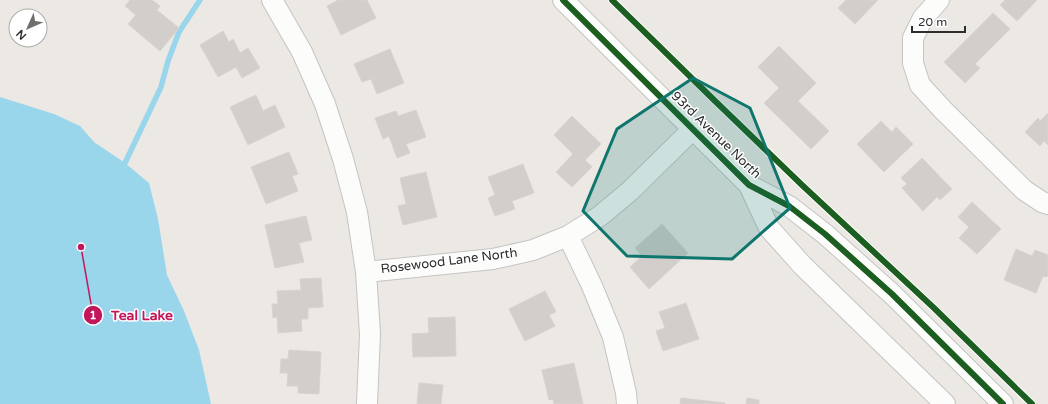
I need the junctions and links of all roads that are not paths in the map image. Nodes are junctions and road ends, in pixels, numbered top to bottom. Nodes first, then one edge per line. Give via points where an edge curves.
1 (272, 0) edge
2 (563, 0) edge
3 (939, 0) edge
4 (693, 129) junction
5 (749, 185) junction
6 (1048, 204) edge
7 (568, 236) junction
8 (366, 272) junction
9 (367, 404) edge
10 (627, 404) edge
11 (945, 404) edge
12 (1003, 404) edge

1 - 8 street via 302,52 325,104 357,212
2 - 4 street, 93rd Avenue North
3 - 6 street via 923,18 913,38 913,63 920,85 1024,190
4 - 5 street, 93rd Avenue North
4 - 7 street, Rosewood Lane North via 630,192 600,216
5 - 11 street, 93rd Avenue North via 769,228 802,265
5 - 12 street, 93rd Avenue North via 789,206 825,234 892,294
7 - 8 street, Rosewood Lane North via 533,250 493,259
7 - 10 street via 613,337
8 - 9 street, Rosewood Lane North via 370,334

